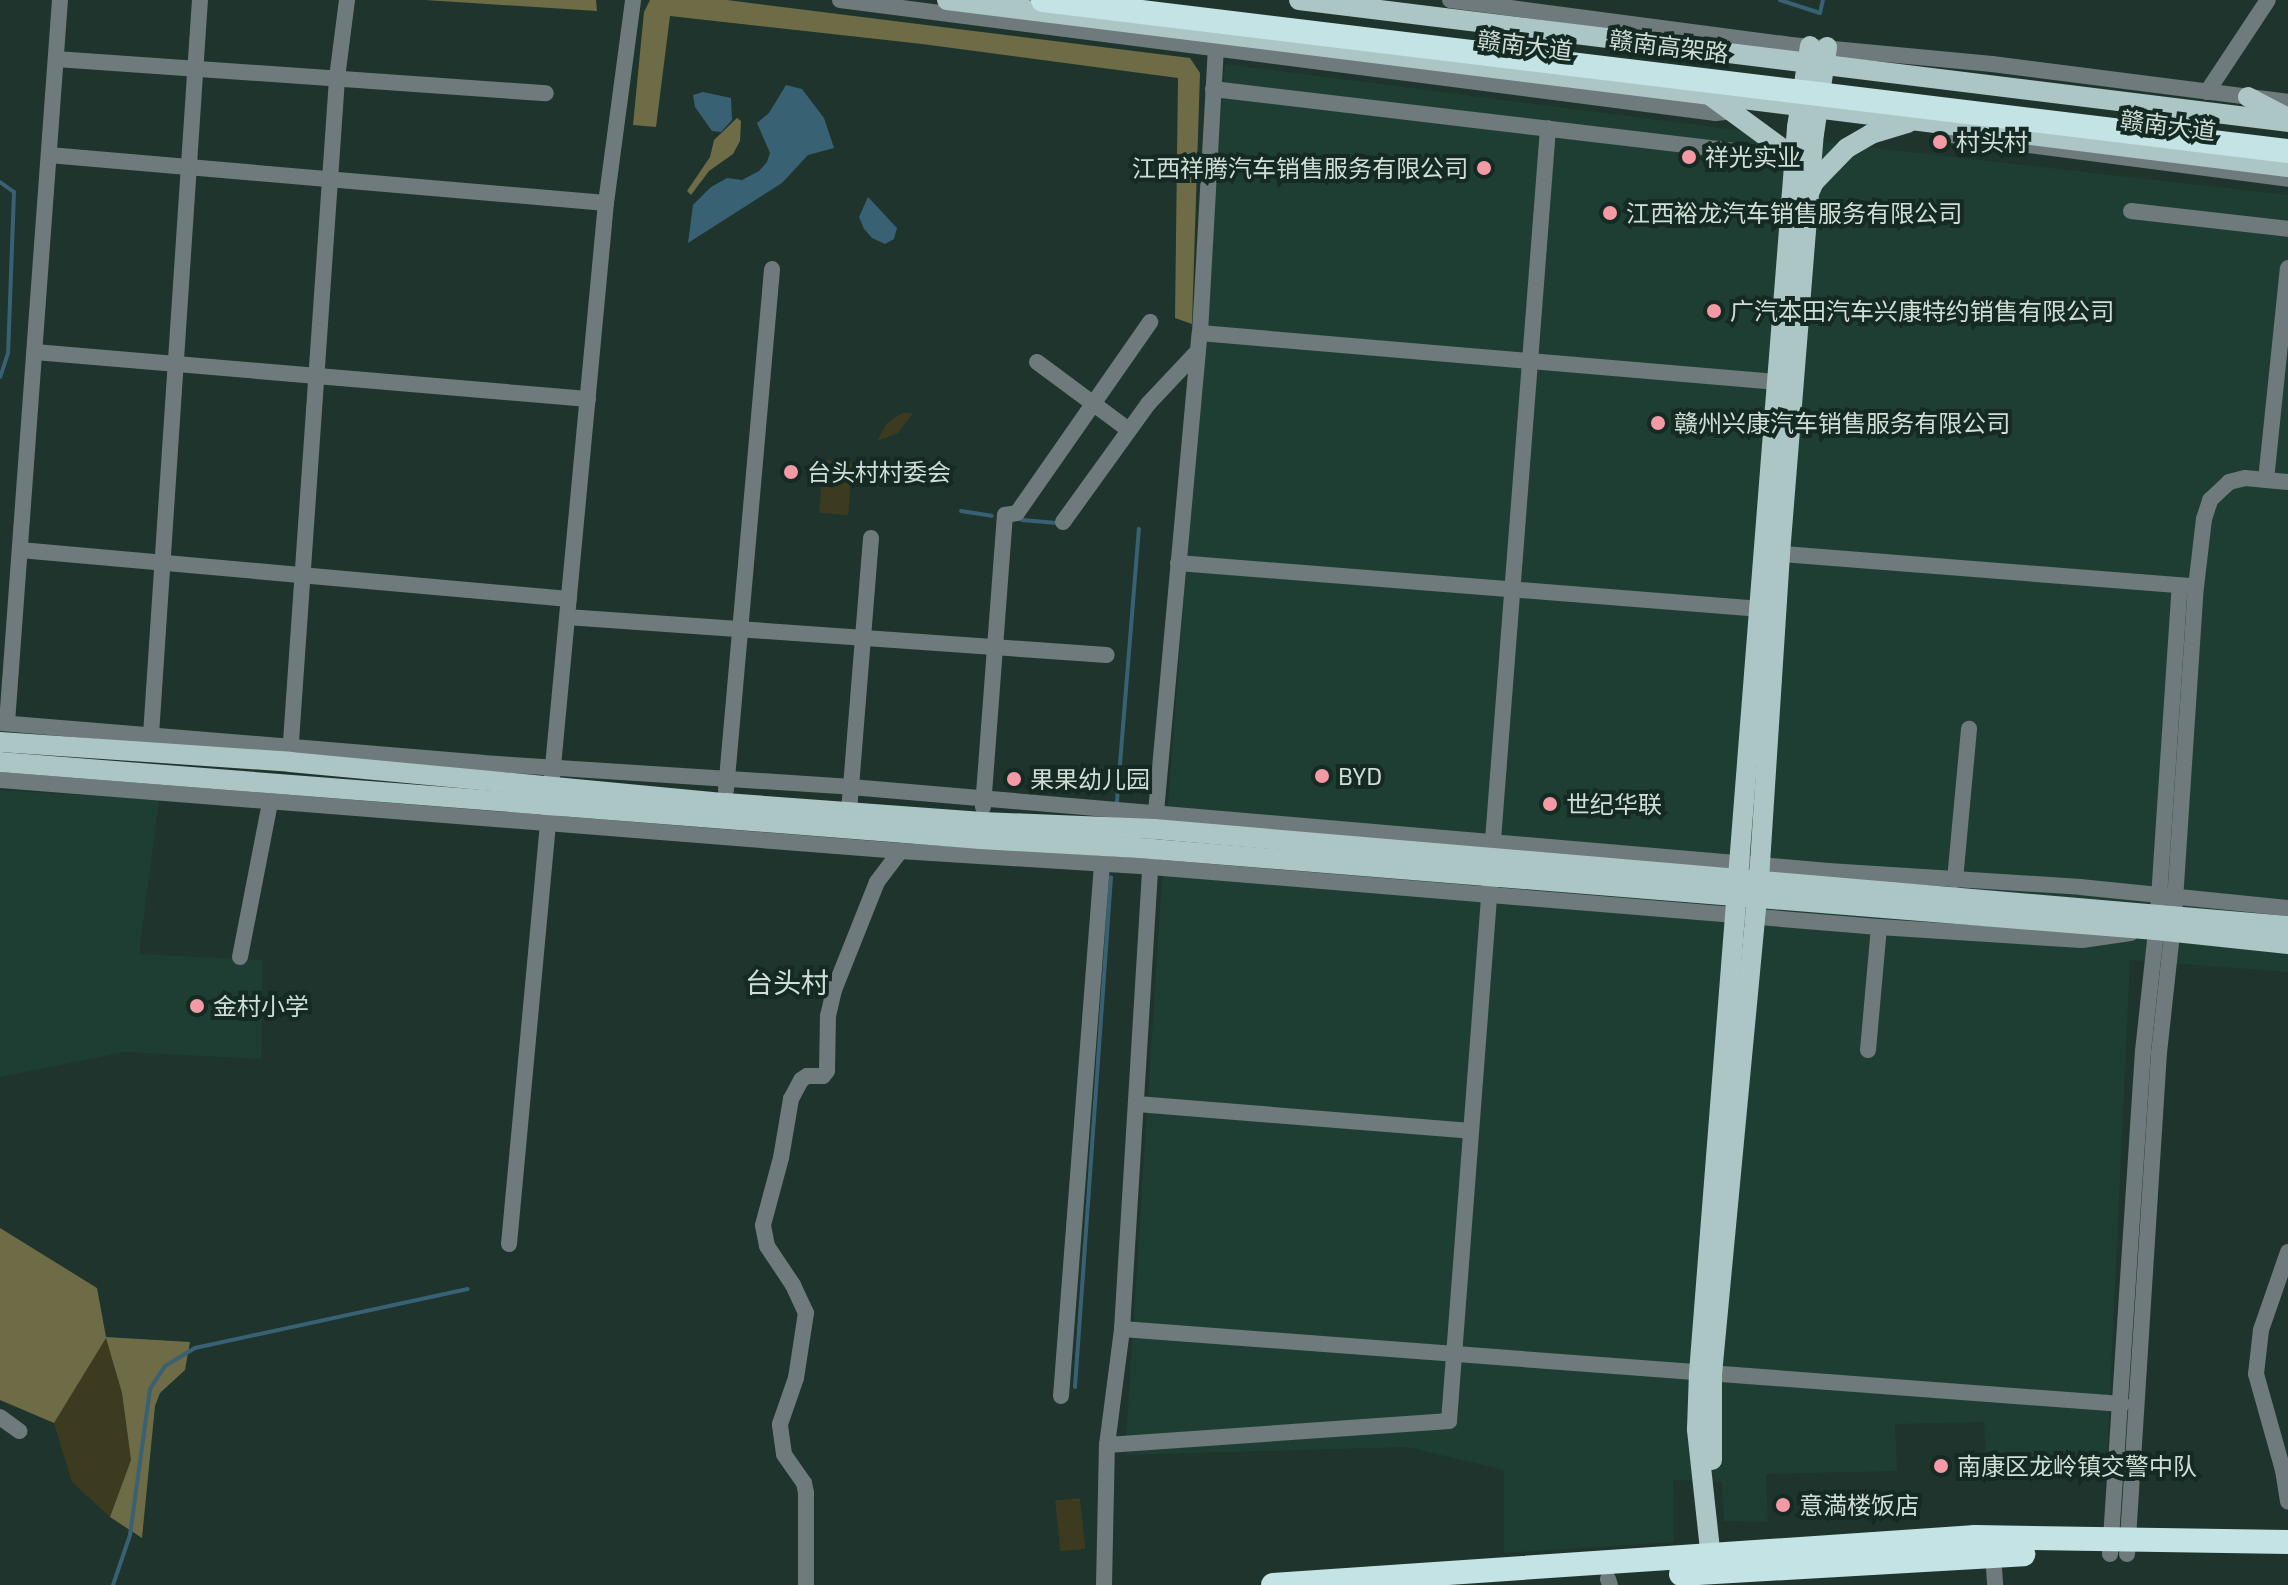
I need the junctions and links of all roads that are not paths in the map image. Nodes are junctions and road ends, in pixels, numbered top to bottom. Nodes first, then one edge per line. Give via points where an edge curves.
1 (60, 0) edge
2 (200, 0) edge
3 (347, 0) edge
4 (633, 0) edge
5 (840, 0) edge
6 (947, 0) edge
7 (1043, 0) edge
8 (1166, 0) edge
9 (1299, 0) edge
10 (1450, 0) edge
11 (2268, 0) edge
12 (1216, 47) junction
13 (1817, 56) junction
14 (56, 59) junction
15 (193, 69) junction
16 (337, 78) junction
17 (1646, 86) junction
18 (1213, 89) junction
19 (2207, 92) junction
20 (546, 93) dead end
21 (1709, 95) junction
22 (2248, 97) junction
23 (1607, 98) junction
24 (2288, 102) edge
25 (1808, 105) junction
26 (1733, 112) junction
27 (2288, 120) edge
28 (1940, 123) junction
29 (1892, 126) junction
30 (1548, 128) junction
31 (2288, 136) edge
32 (2288, 151) edge
33 (49, 155) junction
34 (1795, 158) junction
35 (187, 167) junction
36 (2288, 168) edge
37 (2247, 174) junction
38 (331, 179) junction
39 (2288, 179) edge
40 (1809, 195) junction
41 (606, 203) junction
42 (2131, 211) dead end
43 (2288, 229) edge
44 (2288, 268) edge
45 (772, 269) dead end
46 (1150, 322) dead end
47 (1200, 333) junction
48 (35, 352) junction
49 (1196, 353) junction
50 (1530, 361) junction
51 (1037, 362) dead end
52 (174, 364) junction
53 (317, 376) junction
54 (1786, 383) junction
55 (588, 399) junction
56 (1092, 402) junction
57 (1129, 430) junction
58 (2266, 480) junction
59 (2288, 482) edge
60 (1063, 522) dead end
61 (871, 538) dead end
62 (20, 550) junction
63 (1773, 553) junction
64 (162, 563) junction
65 (1178, 563) junction
66 (303, 575) junction
67 (2188, 586) junction
68 (1512, 589) junction
69 (569, 599) junction
70 (1761, 609) junction
71 (567, 617) junction
72 (740, 629) junction
73 (863, 638) junction
74 (995, 647) junction
75 (1107, 655) dead end
76 (2, 729) edge
77 (1969, 729) dead end
78 (151, 735) junction
79 (290, 754) junction
80 (0, 762) edge
81 (553, 767) junction
82 (0, 780) edge
83 (727, 780) junction
84 (851, 787) junction
85 (984, 798) junction
86 (270, 802) junction
87 (550, 805) junction
88 (724, 819) junction
89 (848, 828) junction
90 (981, 839) junction
91 (1153, 839) junction
92 (900, 851) junction
93 (1102, 864) junction
94 (1491, 868) junction
95 (1955, 880) junction
96 (1748, 889) junction
97 (2288, 908) edge
98 (2165, 914) junction
99 (2288, 926) edge
100 (1879, 927) junction
101 (2288, 944) edge
102 (240, 957) dead end
103 (1868, 1050) dead end
104 (1137, 1104) junction
105 (1471, 1131) junction
106 (509, 1244) dead end
107 (2288, 1252) edge
108 (1122, 1329) junction
109 (1454, 1354) junction
110 (1705, 1373) junction
111 (1061, 1396) dead end
112 (2122, 1404) junction
113 (0, 1417) edge
114 (19, 1431) dead end
115 (1107, 1445) junction
116 (2288, 1502) edge
117 (2288, 1542) edge
118 (2119, 1546) junction
119 (1993, 1554) junction
120 (2288, 1556) edge
121 (1714, 1563) junction
122 (1609, 1582) edge
123 (806, 1585) edge
124 (1104, 1585) edge
125 (1273, 1585) edge
126 (1527, 1585) edge
127 (1995, 1585) edge

1 - 14 street
2 - 15 street
3 - 16 street
4 - 41 street
5 - 12 street
6 - 17 main road, 赣南大道
7 - 32 highway, 赣南高架路, bridge
8 - 31 highway, 赣南高架路
9 - 13 main road, 赣南大道
10 - 13 street
11 - 19 street
12 - 18 street
12 - 23 street
13 - 19 street
13 - 25 main road
13 - 27 main road, 赣南大道
14 - 15 street
14 - 33 street
15 - 16 street
15 - 35 street
16 - 20 street
16 - 38 street
17 - 21 main road, 赣南大道
17 - 23 main road
18 - 30 street
18 - 47 street
19 - 22 street
21 - 25 main road, 赣南大道
21 - 26 main road
22 - 24 street
22 - 27 main road
23 - 26 street
25 - 26 street
25 - 28 main road, 赣南大道
25 - 29 street
25 - 34 main road
25 - 40 main road
26 - 34 main road
28 - 29 main road
28 - 36 main road, 赣南大道
29 - 37 street
29 - 40 main road via 1847,148 1814,182
30 - 34 street
30 - 50 street
33 - 35 street
33 - 48 street
34 - 54 main road
35 - 38 street
35 - 52 street
36 - 37 main road
37 - 39 street
38 - 41 street
38 - 53 street
40 - 54 main road
41 - 55 street
42 - 43 street
44 - 58 street
45 - 72 street
46 - 56 street
47 - 49 street
47 - 50 street
48 - 52 street
48 - 62 street
49 - 57 street
49 - 65 street
50 - 54 street
50 - 68 street
51 - 56 street
52 - 53 street
52 - 64 street
53 - 55 street
53 - 66 street
54 - 63 main road
55 - 69 street
56 - 57 street
56 - 74 street via 1017,513 1005,515
57 - 60 street
58 - 59 street
58 - 67 street via 2229,482 2210,500
61 - 73 street
62 - 64 street
62 - 76 street
63 - 67 street
63 - 70 main road
63 - 96 main road
64 - 66 street
64 - 78 street
65 - 68 street
65 - 91 street
66 - 69 street
66 - 79 street
67 - 98 street
68 - 70 street
68 - 94 street
69 - 71 street
70 - 96 main road
71 - 72 street
71 - 81 street
72 - 73 street
72 - 83 street
73 - 74 street
73 - 84 street
74 - 75 street
74 - 85 street
76 - 78 street
76 - 79 main road
77 - 95 street
78 - 79 street
79 - 81 street
79 - 87 main road
80 - 87 main road
81 - 83 street
81 - 87 street
82 - 86 street
83 - 84 street
83 - 88 street
84 - 85 street
84 - 89 street
85 - 90 street
85 - 91 street
86 - 87 street
86 - 102 street
87 - 88 main road
87 - 88 street
87 - 106 street
88 - 89 main road
88 - 89 street
89 - 90 main road
89 - 92 street
90 - 91 main road
90 - 92 street
90 - 93 street
91 - 93 street
91 - 94 main road
91 - 94 street
91 - 104 street
92 - 123 street via 877,882 834,990 827,1071 801,1080 791,1099 763,1225 767,1246 806,1313 796,1378 780,1424 784,1454 806,1493
93 - 111 street
94 - 96 main road
94 - 96 street
94 - 105 street
95 - 96 street
95 - 98 street
96 - 98 main road
96 - 100 street
96 - 110 main road
97 - 98 street
98 - 99 main road
98 - 100 street via 2082,940
98 - 101 main road
98 - 112 street via 2143,1051
98 - 118 street via 2159,1053
100 - 103 street
104 - 105 street
104 - 108 street
105 - 109 street
107 - 116 street via 2261,1330 2256,1374
108 - 109 street
108 - 115 street
109 - 110 street
109 - 115 street via 1449,1421
110 - 112 street
110 - 121 main road
112 - 118 street
113 - 114 street
115 - 124 street
117 - 118 highway
118 - 119 highway
118 - 120 highway
118 - 121 highway via 1975,1537
119 - 121 highway
119 - 127 street
121 - 122 highway
121 - 125 highway
122 - 126 highway

